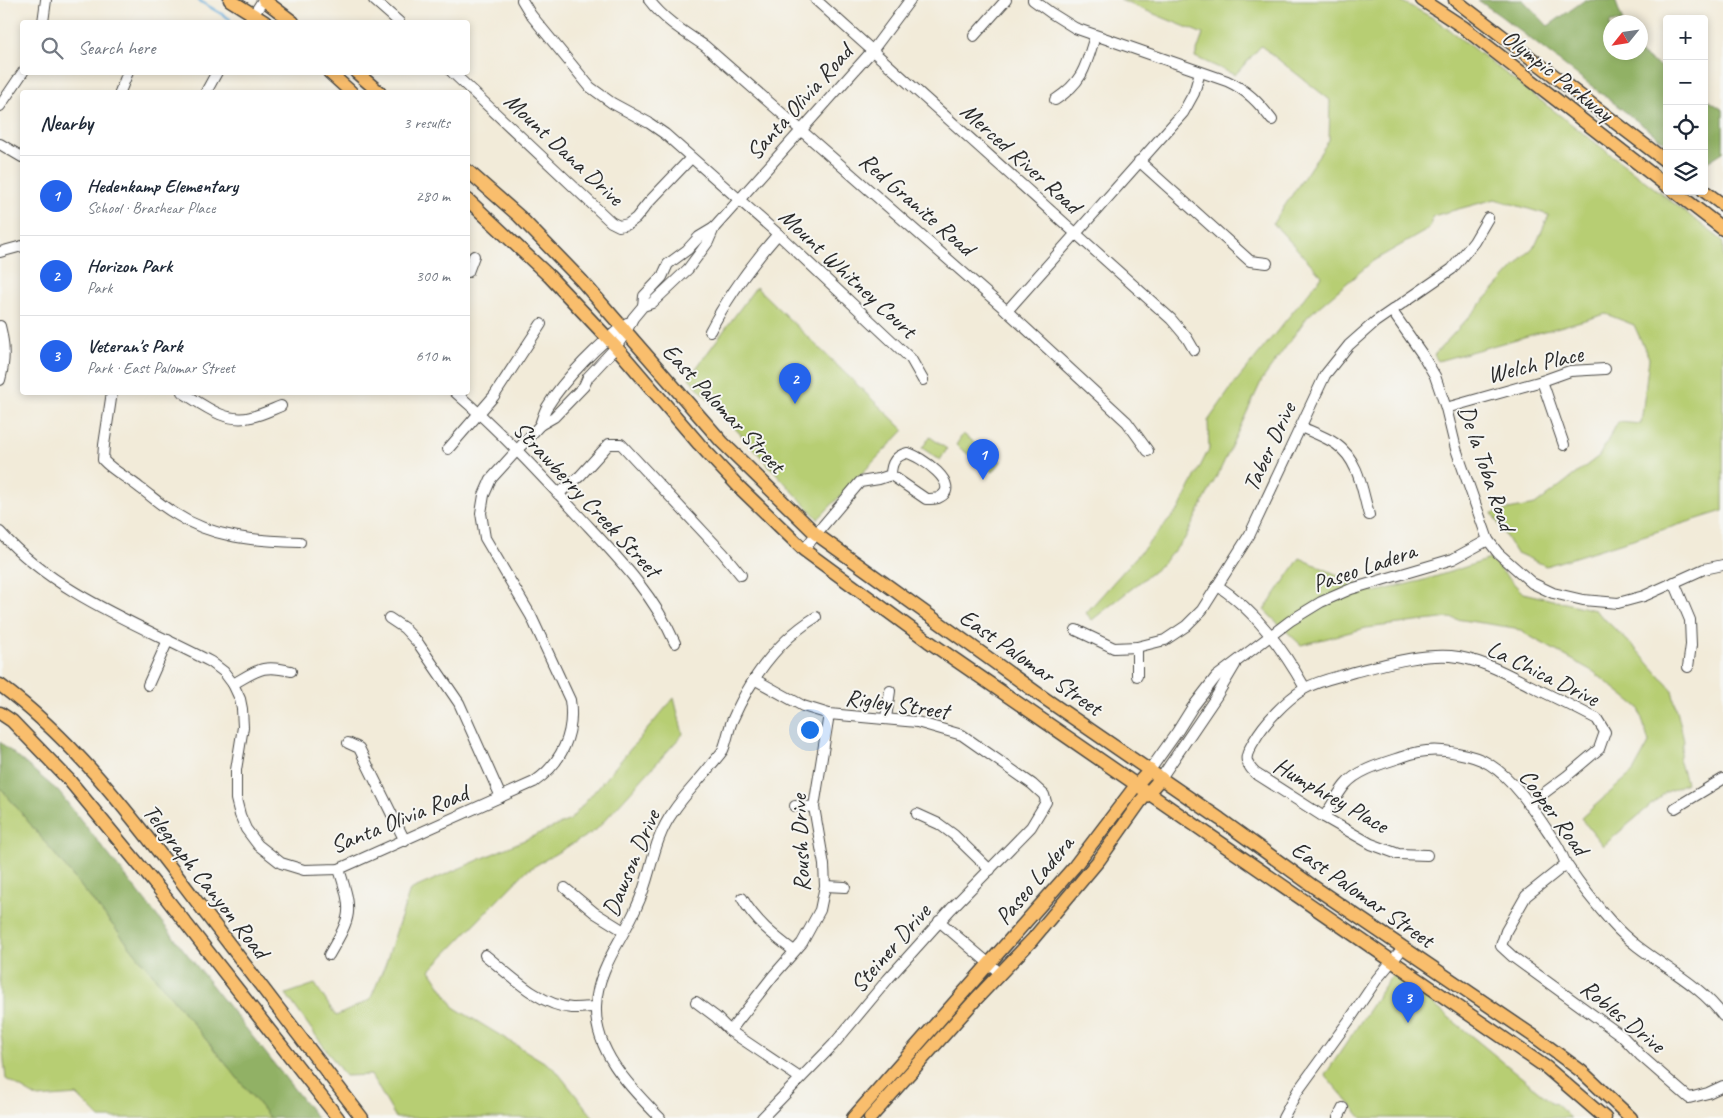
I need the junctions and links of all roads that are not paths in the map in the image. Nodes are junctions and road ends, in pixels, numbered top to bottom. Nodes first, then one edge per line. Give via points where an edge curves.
1 (46, 0) edge
2 (230, 0) edge
3 (263, 0) edge
4 (374, 0) edge
5 (522, 0) edge
6 (649, 0) edge
7 (816, 0) edge
8 (910, 0) edge
9 (1006, 0) edge
10 (1033, 0) edge
11 (1422, 0) edge
12 (1455, 0) edge
13 (251, 18) edge
14 (43, 20) edge
15 (290, 20) edge
16 (397, 20) edge
17 (974, 36) dead end
18 (1095, 36) junction
19 (872, 51) junction
20 (1200, 72) junction
21 (21, 75) edge
22 (127, 75) edge
23 (332, 75) edge
24 (359, 75) edge
25 (455, 75) edge
26 (214, 77) edge
27 (121, 90) edge
28 (202, 90) edge
29 (207, 90) edge
30 (349, 90) edge
31 (377, 90) edge
32 (1055, 100) dead end
33 (0, 106) edge
34 (1272, 120) dead end
35 (801, 129) junction
36 (0, 144) edge
37 (20, 156) edge
38 (691, 158) junction
39 (1663, 159) edge
40 (1139, 162) junction
41 (470, 173) edge
42 (1663, 183) edge
43 (1708, 194) edge
44 (1679, 195) edge
45 (739, 200) junction
46 (470, 202) edge
47 (1723, 205) edge
48 (1488, 218) dead end
49 (714, 228) junction
50 (1723, 229) edge
51 (1075, 233) junction
52 (778, 234) junction
53 (20, 247) edge
54 (0, 252) edge
55 (474, 256) dead end
56 (1266, 263) dead end
57 (470, 267) edge
58 (643, 306) junction
59 (1007, 311) junction
60 (1392, 312) junction
61 (541, 324) dead end
62 (0, 326) edge
63 (624, 330) junction
64 (710, 330) dead end
65 (612, 343) junction
66 (1194, 350) dead end
67 (1605, 370) dead end
68 (0, 380) edge
69 (923, 380) dead end
70 (1542, 381) junction
71 (112, 395) edge
72 (187, 395) edge
73 (458, 395) edge
74 (281, 406) dead end
75 (1446, 408) junction
76 (480, 414) junction
77 (540, 425) junction
78 (1301, 427) junction
79 (1564, 445) dead end
80 (448, 449) dead end
81 (517, 450) junction
82 (1148, 451) dead end
83 (891, 475) junction
84 (558, 494) junction
85 (1369, 514) dead end
86 (0, 532) edge
87 (816, 534) junction
88 (1488, 540) junction
89 (300, 542) dead end
90 (804, 550) junction
91 (1723, 565) edge
92 (741, 575) dead end
93 (1674, 582) junction
94 (1218, 586) junction
95 (816, 617) dead end
96 (389, 618) dead end
97 (1076, 630) dead end
98 (1270, 636) junction
99 (168, 640) junction
100 (675, 643) dead end
101 (1137, 648) junction
102 (1237, 662) junction
103 (1688, 667) dead end
104 (291, 671) dead end
105 (1137, 676) dead end
106 (754, 678) junction
107 (233, 684) junction
108 (0, 685) edge
109 (148, 685) dead end
110 (1305, 688) junction
111 (890, 691) dead end
112 (0, 713) edge
113 (829, 714) junction
114 (886, 718) junction
115 (348, 743) dead end
116 (1248, 766) joint
117 (1150, 770) junction
118 (1161, 778) junction
119 (1723, 779) edge
120 (1137, 784) junction
121 (1149, 792) junction
122 (501, 797) junction
123 (1046, 802) joint
124 (1528, 805) junction
125 (795, 806) dead end
126 (814, 807) junction
127 (1675, 808) dead end
128 (917, 814) dead end
129 (1324, 817) junction
130 (405, 840) junction
131 (1427, 854) dead end
132 (1566, 864) junction
133 (339, 869) junction
134 (990, 870) junction
135 (825, 886) junction
136 (845, 887) dead end
137 (566, 888) dead end
138 (742, 898) dead end
139 (939, 921) junction
140 (624, 931) junction
141 (1403, 948) junction
142 (794, 951) junction
143 (329, 955) dead end
144 (485, 955) dead end
145 (1391, 961) junction
146 (989, 964) junction
147 (1000, 973) junction
148 (696, 1002) dead end
149 (596, 1007) junction
150 (1723, 1016) edge
151 (730, 1031) junction
152 (800, 1078) junction
153 (1723, 1086) edge
154 (1343, 1108) dead end
155 (338, 1118) edge
156 (362, 1118) edge
157 (660, 1118) edge
158 (762, 1118) edge
159 (853, 1118) edge
160 (870, 1118) edge
161 (1283, 1118) edge
162 (1338, 1118) edge
163 (1605, 1118) edge
164 (1631, 1118) edge

1 - 14 street
2 - 13 main road
3 - 13 street
3 - 15 main road
4 - 16 street
5 - 38 street, Mount Whitney Court via 590,87 612,104 665,134
6 - 35 street, Red Granite Road via 673,25 705,46
7 - 19 street, Merced River Road
8 - 19 street, Santa Olivia Road
9 - 17 street
10 - 18 street via 1075,28
11 - 42 main road, Olympic Parkway via 1463,27
12 - 39 main road, Olympic Parkway
18 - 20 street
18 - 32 street via 1082,74 1069,90
19 - 35 street, Santa Olivia Road
19 - 51 street, Merced River Road
20 - 34 street via 1240,87
20 - 40 street via 1184,113
21 - 33 street
22 - 27 street
23 - 30 main road
24 - 31 main road
25 - 38 street, Mount Dana Drive via 611,222 620,226 636,218
26 - 28 street
26 - 29 street
35 - 45 street, Santa Olivia Road
35 - 59 street, Red Granite Road
36 - 37 street
38 - 45 street, Mount Whitney Court
40 - 51 street
40 - 56 street via 1250,260
41 - 63 main road, East Palomar Street via 519,216
43 - 47 main road
44 - 50 main road
45 - 49 street, Santa Olivia Road
45 - 52 street, Mount Whitney Court
46 - 65 main road, East Palomar Street via 549,276
48 - 60 street, Taber Drive via 1452,269
49 - 58 street, Santa Olivia Road via 688,269 652,303
49 - 58 street, Santa Olivia Road via 699,236 668,264 662,277 644,296
51 - 59 street
51 - 66 street, Merced River Road via 1171,319
52 - 64 street via 744,274
52 - 69 street, Mount Whitney Court via 912,359
53 - 54 street
55 - 57 street
58 - 63 street, Santa Olivia Road
59 - 82 street, Red Granite Road via 1127,422
60 - 75 street, De la Toba Road via 1435,376
60 - 78 street, Taber Drive via 1375,322 1337,358 1325,374
61 - 76 street
62 - 68 street via 5,353
63 - 65 street, Santa Olivia Road
63 - 87 main road, East Palomar Street via 722,442
65 - 77 street, Santa Olivia Road via 574,398
65 - 77 street, Santa Olivia Road via 574,373 546,408
65 - 90 main road, East Palomar Street via 740,488
67 - 70 street, Welch Place via 1570,371
70 - 75 street, Welch Place
70 - 79 street
71 - 89 street via 103,460 109,467 173,513 199,526 243,539
72 - 74 street via 229,418 252,417
73 - 76 street, Strawberry Creek Street
75 - 88 street, De la Toba Road via 1456,449
76 - 80 street
76 - 81 street, Strawberry Creek Street
77 - 81 street, Santa Olivia Road
78 - 85 street via 1336,444 1346,453 1357,470
78 - 94 street, Taber Drive via 1258,519
81 - 84 street, Strawberry Creek Street
81 - 122 street, Santa Olivia Road via 491,479 484,495 483,530 556,666 570,700 572,719 566,743 554,765 534,782
83 - 83 street via 926,499 938,498 944,492 946,482 942,476 911,454 899,455 895,459
83 - 87 street via 860,482
84 - 92 street via 580,476 609,444 621,444
84 - 100 street, Strawberry Creek Street via 651,598
86 - 99 street, Santa Olivia Road via 57,582
87 - 90 street
87 - 117 main road, East Palomar Street
88 - 93 street, De la Toba Road via 1532,583 1554,593 1584,600 1618,603 1644,596
88 - 98 street, Paseo Ladera via 1453,559 1384,578 1321,602
90 - 120 main road, East Palomar Street via 928,641
91 - 93 street, De la Toba Road
93 - 103 street via 1690,620 1692,644
94 - 98 street via 1251,612
94 - 101 street, Taber Drive via 1186,626 1165,640
95 - 106 street, Dawson Drive via 789,637
96 - 122 street via 418,643 459,703
97 - 101 street, Taber Drive via 1114,648
98 - 102 street, Paseo Ladera
98 - 110 street
99 - 107 street, Santa Olivia Road via 212,662
99 - 109 street
101 - 105 street
102 - 117 street, Paseo Ladera via 1216,677
102 - 118 street, Paseo Ladera
104 - 107 street via 273,667 259,670
106 - 113 street, Rigley Street via 802,706
106 - 140 street, Dawson Drive via 732,723 723,751 673,811 659,834 647,880
107 - 133 street, Santa Olivia Road via 243,718 236,799 246,829 265,852 281,863 304,870
108 - 156 main road, Telegraph Canyon Road via 77,754 158,851
110 - 116 street, La Chica Drive via 1285,704 1257,736 1246,756
110 - 124 street, La Chica Drive via 1408,659 1452,656 1499,670 1597,719 1605,732 1600,749
111 - 114 street
112 - 155 main road, Telegraph Canyon Road via 69,780 159,889
113 - 114 street, Rigley Street
113 - 126 street, Roush Drive
114 - 123 street, Rigley Street via 917,722 962,735 1032,784 1044,794
115 - 130 street via 358,748
116 - 129 street, Humphrey Place
117 - 118 main road, East Palomar Street
117 - 120 main road, Paseo Ladera
118 - 121 main road, Paseo Ladera
118 - 141 main road, East Palomar Street
119 - 127 street
120 - 121 main road, East Palomar Street
120 - 146 main road, Paseo Ladera via 1074,867
121 - 145 main road, East Palomar Street
121 - 147 main road, Paseo Ladera via 1078,885
122 - 130 street, Santa Olivia Road
123 - 134 street, Steiner Drive via 1031,827
124 - 129 street, Cooper Road via 1508,780 1489,764 1463,754 1435,750 1407,754 1359,774 1345,785
124 - 132 street, Cooper Road
125 - 126 street
126 - 135 street, Roush Drive via 822,846
128 - 134 street via 954,835
129 - 131 street, Humphrey Place via 1388,851
130 - 133 street, Santa Olivia Road
132 - 150 street, Cooper Road via 1619,931 1693,986
132 - 153 street, Robles Drive via 1526,896 1506,931 1502,946 1512,957 1622,1036 1689,1098
133 - 143 street via 348,898 349,916
134 - 139 street, Steiner Drive
135 - 136 street
135 - 142 street, Roush Drive via 820,910
137 - 140 street via 595,913
138 - 142 street via 749,911
139 - 146 street
139 - 152 street, Steiner Drive via 833,1045
140 - 149 street, Dawson Drive via 605,967
141 - 145 street
141 - 164 main road, East Palomar Street via 1536,1036 1581,1071
142 - 151 street, Roush Drive
144 - 149 street via 547,1001 570,1008
145 - 161 street via 1297,1092
145 - 163 main road, East Palomar Street via 1547,1068
146 - 147 street
146 - 159 main road, Paseo Ladera
147 - 160 main road, Paseo Ladera
148 - 151 street
149 - 157 street, Dawson Drive via 598,1028 608,1056 634,1091
151 - 152 street
152 - 158 street, Steiner Drive
154 - 162 street

